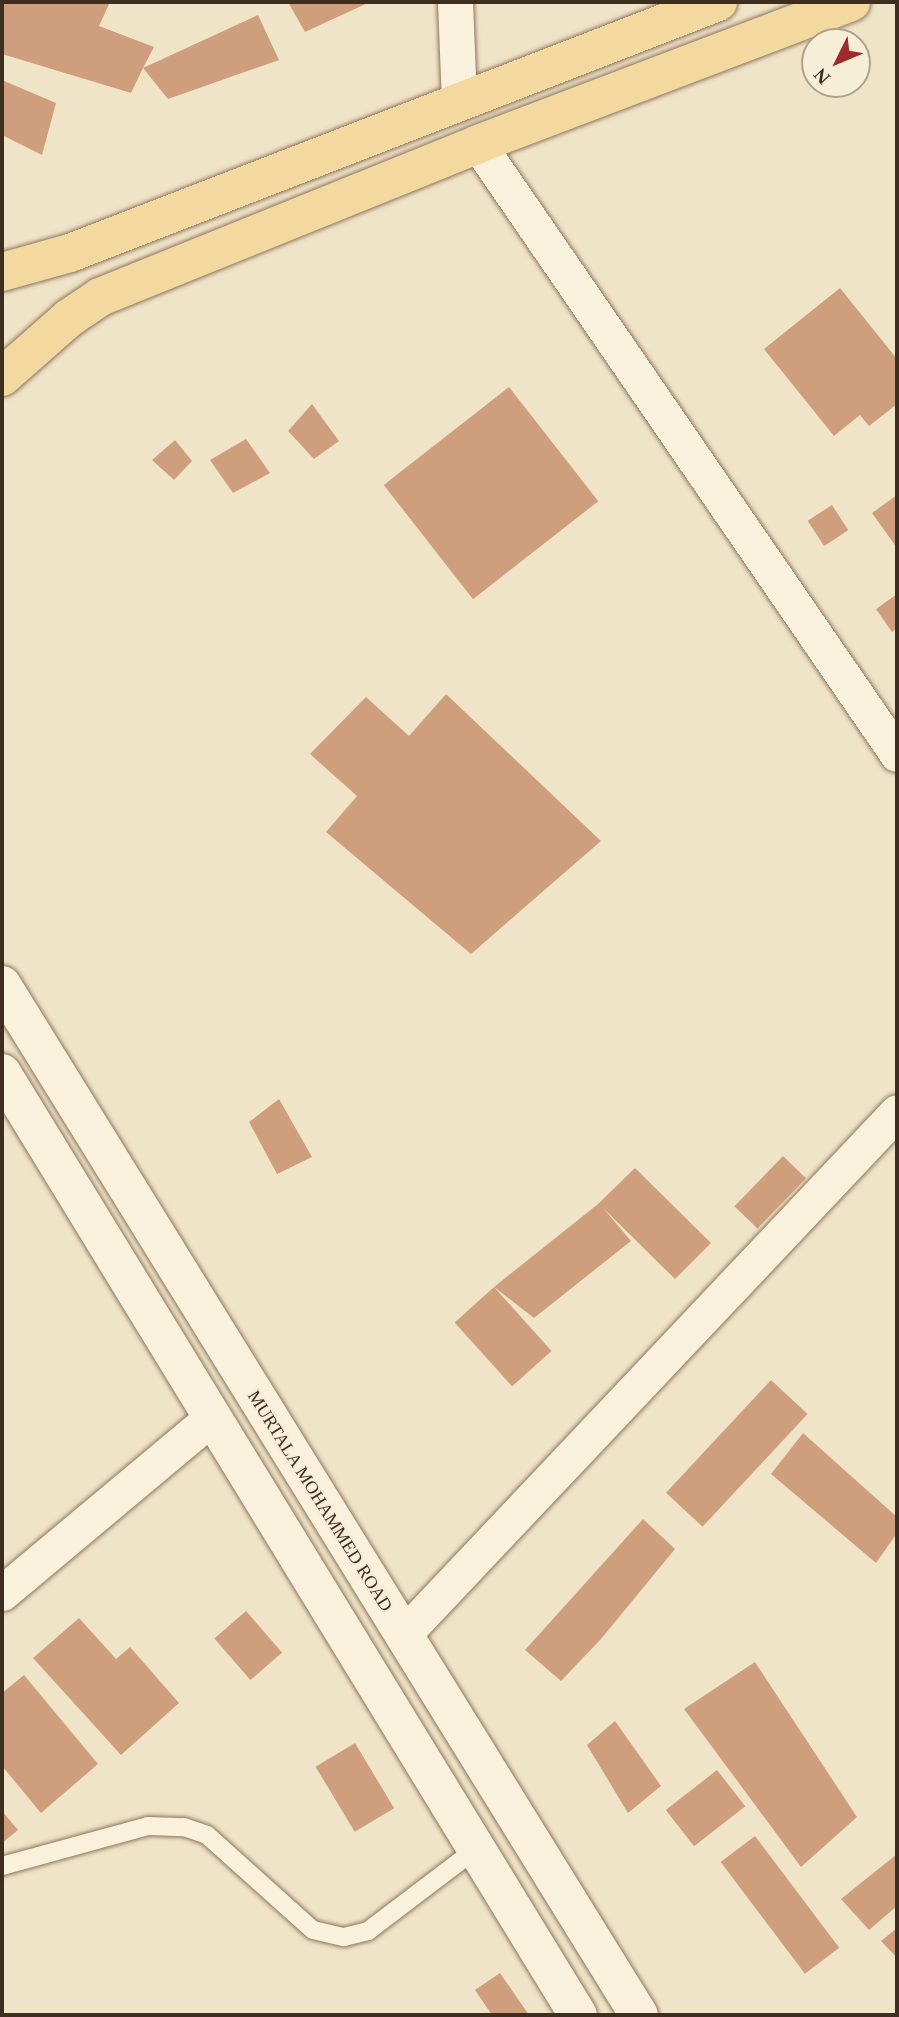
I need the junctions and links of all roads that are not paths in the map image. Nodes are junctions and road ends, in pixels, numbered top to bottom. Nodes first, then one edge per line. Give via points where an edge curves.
1 (455, 2) edge
2 (718, 2) edge
3 (851, 2) edge
4 (459, 101) junction
5 (478, 144) junction
6 (2, 272) edge
7 (2, 377) edge
8 (897, 754) edge
9 (2, 985) edge
10 (2, 1073) edge
11 (897, 1112) edge
12 (211, 1418) junction
13 (2, 1593) edge
14 (403, 1635) junction
15 (476, 1849) junction
16 (2, 1866) edge
17 (578, 2015) edge
18 (639, 2015) edge

1 - 4 street
2 - 4 main road
3 - 5 main road
4 - 6 main road via 70,253
5 - 7 main road via 100,297
5 - 8 street
9 - 14 main road, MURTALA MOHAMMED ROAD
10 - 12 main road
11 - 14 street
12 - 13 street
12 - 15 main road
14 - 18 main road, MURTALA MOHAMMED ROAD
15 - 16 lane via 368,1931 344,1937 313,1930 207,1835 184,1827 148,1826
15 - 17 main road

